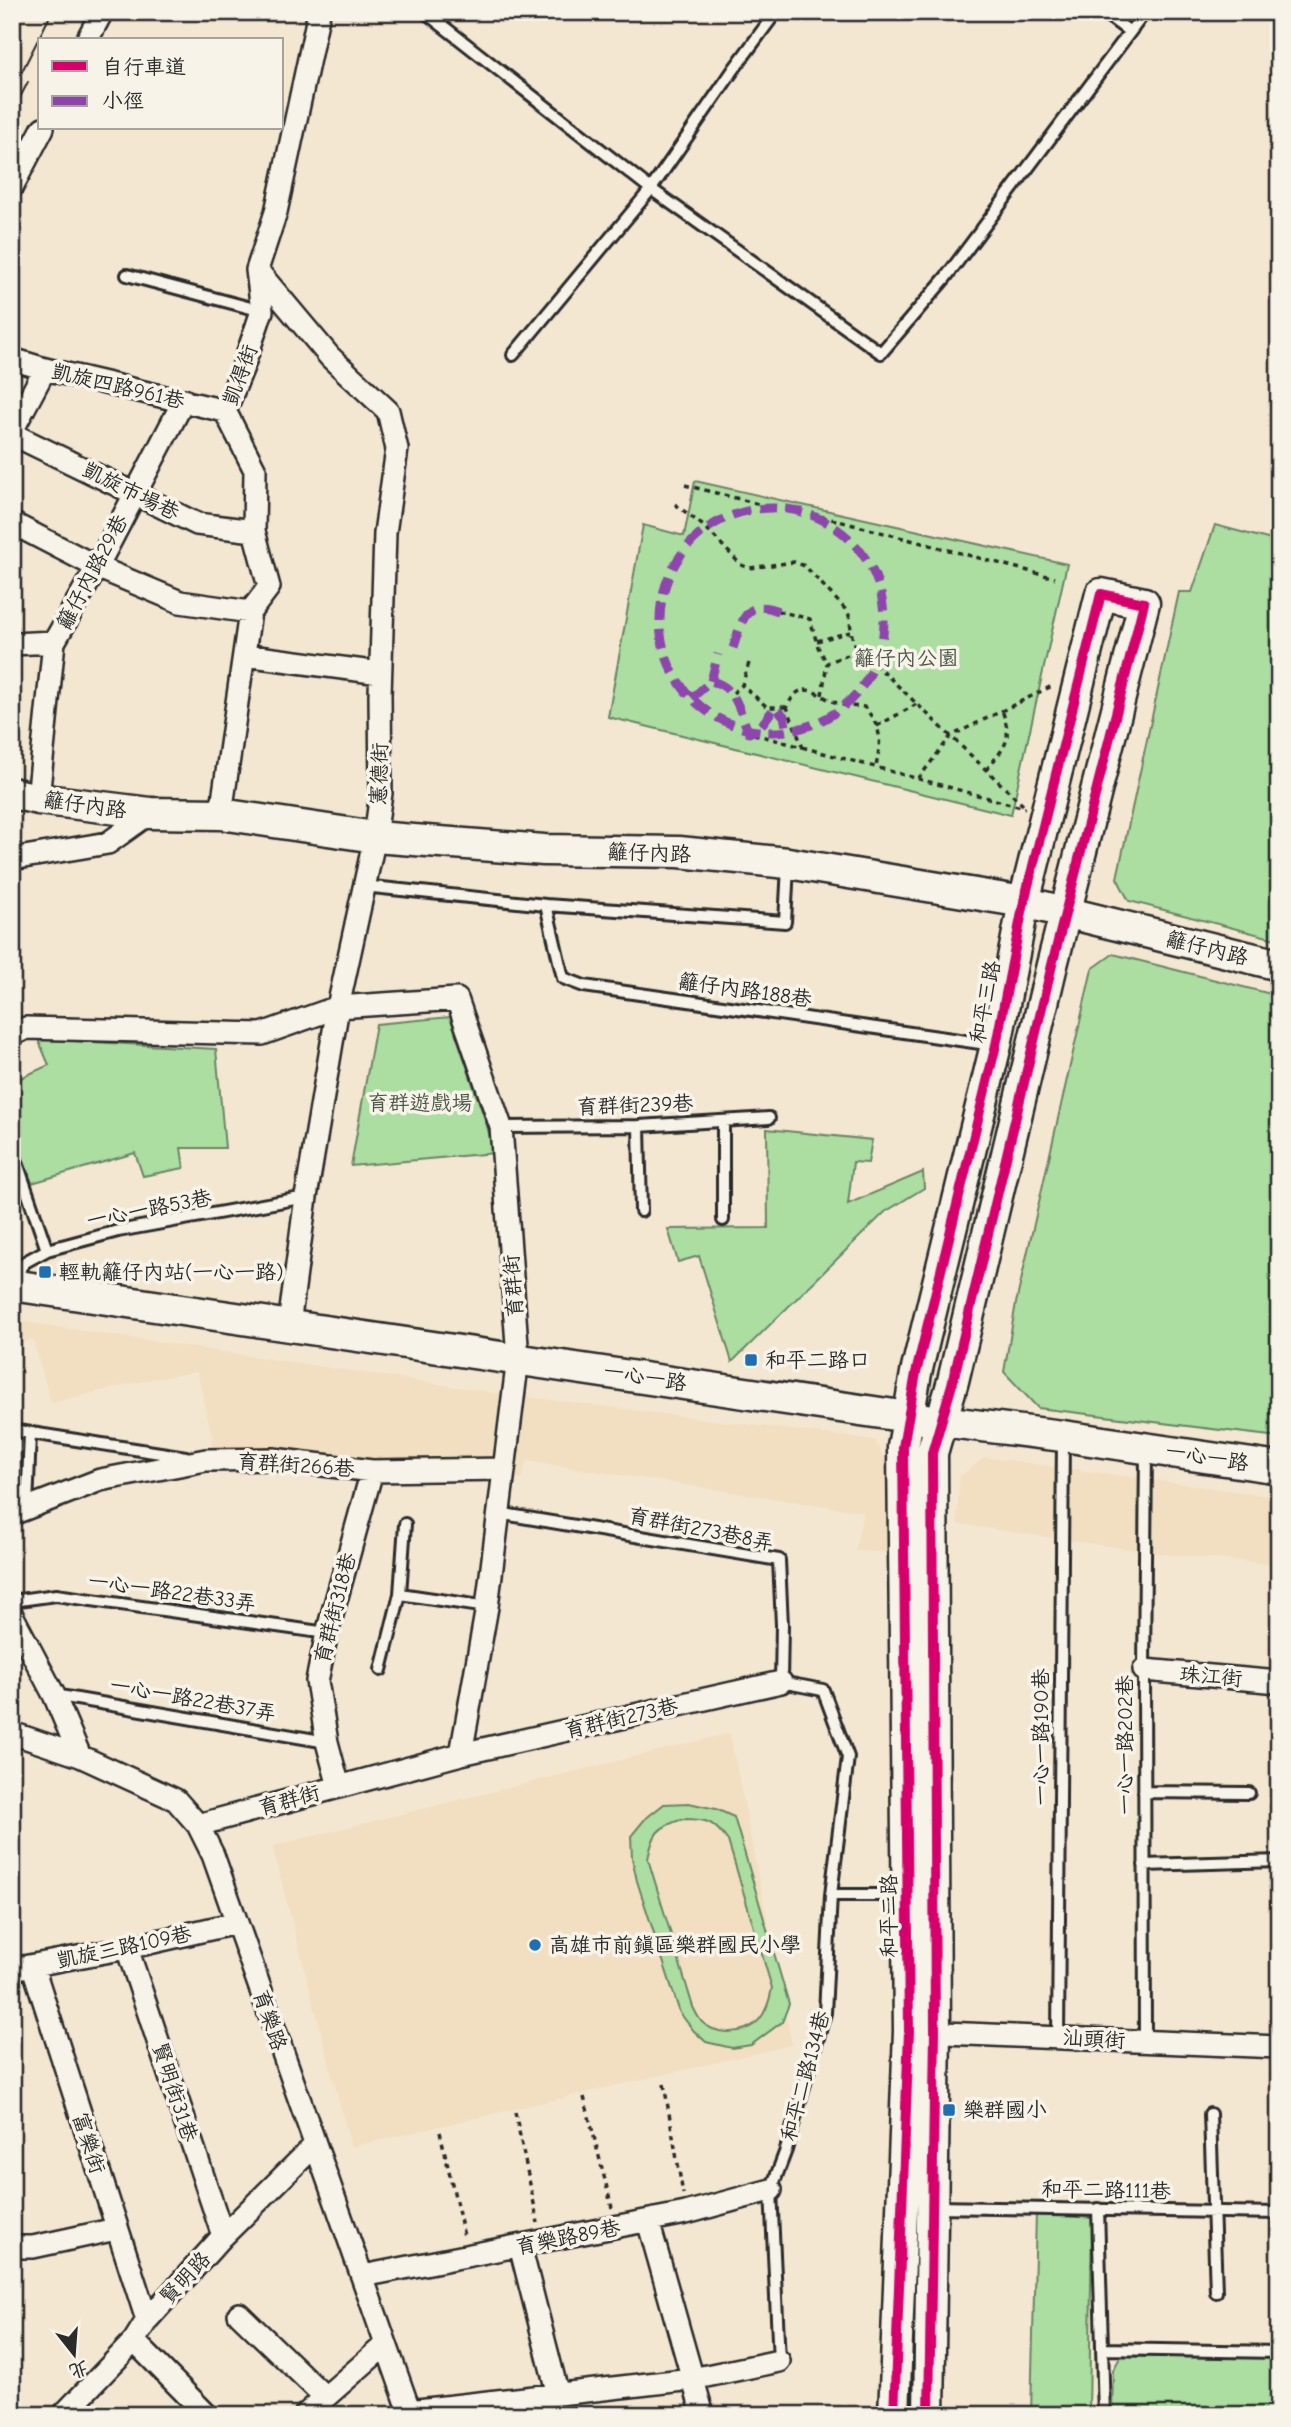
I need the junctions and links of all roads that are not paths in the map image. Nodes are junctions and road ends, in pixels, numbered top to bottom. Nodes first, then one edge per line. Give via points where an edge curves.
1 (102, 12) edge
2 (319, 12) edge
3 (425, 12) edge
4 (776, 12) edge
5 (1103, 12) edge
6 (1145, 12) edge
7 (1130, 32) junction
8 (89, 38) edge
9 (42, 130) edge
10 (12, 187) edge
11 (651, 189) junction
12 (257, 270) junction
13 (127, 275) dead end
14 (261, 311) junction
15 (513, 355) dead end
16 (12, 359) edge
17 (45, 369) junction
18 (184, 400) junction
19 (225, 411) junction
20 (12, 432) edge
21 (135, 491) junction
22 (12, 523) edge
23 (254, 531) junction
24 (97, 567) junction
25 (250, 612) junction
26 (54, 642) junction
27 (12, 645) edge
28 (244, 655) junction
29 (380, 673) junction
30 (25, 796) edge
31 (150, 813) junction
32 (221, 814) junction
33 (375, 837) junction
34 (12, 859) edge
35 (789, 863) junction
36 (363, 886) junction
37 (1024, 902) junction
38 (546, 905) junction
39 (1066, 913) junction
40 (1279, 965) edge
41 (338, 1007) junction
42 (12, 1035) edge
43 (996, 1045) junction
44 (769, 1118) dead end
45 (723, 1121) junction
46 (639, 1126) junction
47 (501, 1127) junction
48 (12, 1147) edge
49 (306, 1197) junction
50 (641, 1211) dead end
51 (723, 1220) dead end
52 (47, 1250) junction
53 (12, 1283) edge
54 (289, 1325) junction
55 (518, 1358) junction
56 (908, 1417) junction
57 (941, 1421) junction
58 (12, 1430) edge
59 (30, 1434) junction
60 (1063, 1436) junction
61 (1146, 1448) junction
62 (206, 1460) junction
63 (1279, 1468) edge
64 (505, 1469) junction
65 (372, 1471) junction
66 (19, 1511) edge
67 (498, 1513) junction
68 (405, 1524) dead end
69 (400, 1594) junction
70 (12, 1601) edge
71 (487, 1606) junction
72 (12, 1615) edge
73 (327, 1633) junction
74 (381, 1670) dead end
75 (1144, 1670) junction
76 (781, 1682) junction
77 (1279, 1682) edge
78 (54, 1695) junction
79 (12, 1733) edge
80 (327, 1742) junction
81 (461, 1754) junction
82 (80, 1756) junction
83 (339, 1787) junction
84 (1144, 1791) junction
85 (1249, 1793) dead end
86 (198, 1825) junction
87 (1279, 1861) edge
88 (1144, 1865) junction
89 (922, 1894) junction
90 (831, 1895) junction
91 (236, 1923) junction
92 (127, 1948) junction
93 (23, 1968) edge
94 (922, 2032) junction
95 (1058, 2038) junction
96 (1145, 2042) junction
97 (1279, 2047) edge
98 (1210, 2114) dead end
99 (314, 2146) junction
100 (771, 2190) junction
101 (932, 2207) junction
102 (1098, 2209) junction
103 (1213, 2212) junction
104 (1279, 2213) edge
105 (648, 2221) junction
106 (116, 2229) junction
107 (223, 2236) junction
108 (520, 2246) junction
109 (12, 2248) edge
110 (363, 2276) junction
111 (1216, 2292) dead end
112 (239, 2314) dead end
113 (147, 2320) junction
114 (134, 2341) junction
115 (386, 2345) junction
116 (1102, 2349) junction
117 (1279, 2352) edge
118 (779, 2361) joint
119 (692, 2379) junction
120 (558, 2395) junction
121 (325, 2397) junction
122 (410, 2413) edge
123 (63, 2415) edge
124 (206, 2415) edge
125 (305, 2415) edge
126 (703, 2415) edge
127 (894, 2415) edge
128 (929, 2415) edge
129 (1104, 2415) edge

1 - 8 street
2 - 12 street, 凱得街 via 276,212
3 - 11 lane
4 - 11 lane
5 - 7 lane
6 - 7 lane
7 - 11 lane via 946,277 881,353
9 - 10 street
11 - 15 lane
12 - 14 street, 凱得街
12 - 29 street, 憲德街 via 330,357 388,411 397,449 385,533
13 - 14 lane
14 - 19 street, 凱得街
16 - 17 street, 凱旋四路961巷
17 - 18 street, 凱旋四路961巷
17 - 20 street
18 - 19 street, 凱旋四路961巷
18 - 21 street, 籬仔內路29巷
19 - 23 street, 凱得街 via 255,470
20 - 21 street, 凱旋市場巷
21 - 23 street, 凱旋市場巷 via 197,524
21 - 24 street, 籬仔內路29巷
22 - 24 street
23 - 25 street, 凱得街 via 268,587
24 - 25 street via 180,602
24 - 26 street, 籬仔內路29巷
25 - 28 street, 凱得街
26 - 27 street
26 - 30 street, 籬仔內路29巷
28 - 29 street
28 - 32 street, 凱得街
29 - 33 street, 憲德街 via 381,793
30 - 31 street, 籬仔內路
31 - 32 street, 籬仔內路
31 - 34 street via 108,843
32 - 33 street, 籬仔內路
33 - 35 street, 籬仔內路 via 544,850 679,852
33 - 36 street, 憲德街
35 - 37 street, 籬仔內路
35 - 38 lane via 785,922
36 - 38 lane
36 - 41 street, 憲德街
37 - 39 street, 籬仔內路
37 - 39 street, 和平三路 via 1101,594 1144,603
37 - 43 street, 和平三路
38 - 43 lane, 籬仔內路188巷 via 563,978 584,986
39 - 40 street, 籬仔內路
39 - 57 street
41 - 42 street, 育群街 via 262,1034 26,1028
41 - 47 street, 育群街 via 457,999
41 - 49 street, 憲德街
43 - 56 street, 和平三路
44 - 45 lane, 育群街239巷
45 - 46 lane, 育群街239巷
45 - 51 lane
46 - 47 lane, 育群街239巷
46 - 50 lane
47 - 55 street, 育群街
48 - 52 lane
49 - 52 lane, 一心一路53巷 via 118,1231
49 - 54 street, 憲德街
52 - 53 lane, 一心一路53巷 via 25,1262
53 - 54 street, 一心一路
54 - 55 street, 一心一路
55 - 56 street, 一心一路
55 - 64 street, 育群街
56 - 57 street, 一心一路
56 - 89 street, 和平二路 via 902,1447
57 - 60 street, 一心一路
57 - 89 street, 和平二路 via 932,1453
58 - 59 lane
59 - 62 lane
59 - 66 lane
60 - 61 street, 一心一路
60 - 95 lane, 一心一路190巷
61 - 63 street, 一心一路
61 - 75 lane, 一心一路202巷
62 - 65 street, 育群街266巷 via 272,1459
62 - 66 street, 育群街266巷 via 100,1480
64 - 65 street, 育群街266巷
64 - 67 street, 育群街
65 - 73 street, 育群街318巷
67 - 71 street, 育群街
67 - 76 lane, 育群街273巷8弄 via 779,1560
68 - 69 lane
69 - 71 lane
69 - 74 lane
70 - 73 lane, 一心一路22巷33弄 via 56,1595
71 - 81 street, 育群街
72 - 78 street
73 - 80 street, 育群街318巷 via 317,1681
75 - 77 street, 珠江街
75 - 84 lane, 一心一路202巷
76 - 81 street, 育群街273巷
76 - 90 lane via 823,1690 848,1757
78 - 80 lane, 一心一路22巷37弄
78 - 82 street
79 - 82 street, 育樂路
80 - 83 street, 育群街318巷
81 - 83 street, 育群街
82 - 86 street, 育樂路 via 176,1800
83 - 86 street, 育群街
84 - 85 lane
84 - 88 lane, 一心一路202巷
86 - 91 street, 育樂路
87 - 88 lane
88 - 96 lane, 一心一路202巷
89 - 90 lane
89 - 94 street, 和平二路
90 - 100 lane, 和平二路134巷 via 825,2012
91 - 92 street, 凱旋三路109巷
91 - 99 street, 育樂路
92 - 93 street, 凱旋三路109巷
92 - 107 street, 賢明街31巷
93 - 106 street, 富樂街
94 - 95 street, 汕頭街
94 - 101 street, 和平二路
94 - 127 street, 和平二路
95 - 96 street, 汕頭街
96 - 97 street, 汕頭街
98 - 103 lane
99 - 107 street, 賢明路
99 - 110 street, 育樂路
100 - 105 street, 育樂路89巷
100 - 118 lane
101 - 102 lane, 和平二路111巷
101 - 128 street, 和平二路
102 - 103 lane, 和平二路111巷
102 - 116 lane
103 - 104 lane, 和平二路111巷
103 - 111 lane
105 - 108 street, 育樂路89巷
105 - 119 street
106 - 109 street
106 - 113 street, 富樂街
107 - 113 street, 賢明路
108 - 110 street, 育樂路89巷
108 - 120 street
110 - 115 street, 育樂路
112 - 121 street
113 - 114 street, 賢明路
114 - 123 street, 賢明路
114 - 124 street
115 - 121 street
115 - 122 street, 育樂路
116 - 117 lane
116 - 129 lane
118 - 119 street
119 - 120 street
119 - 126 street
120 - 122 street
121 - 125 street

